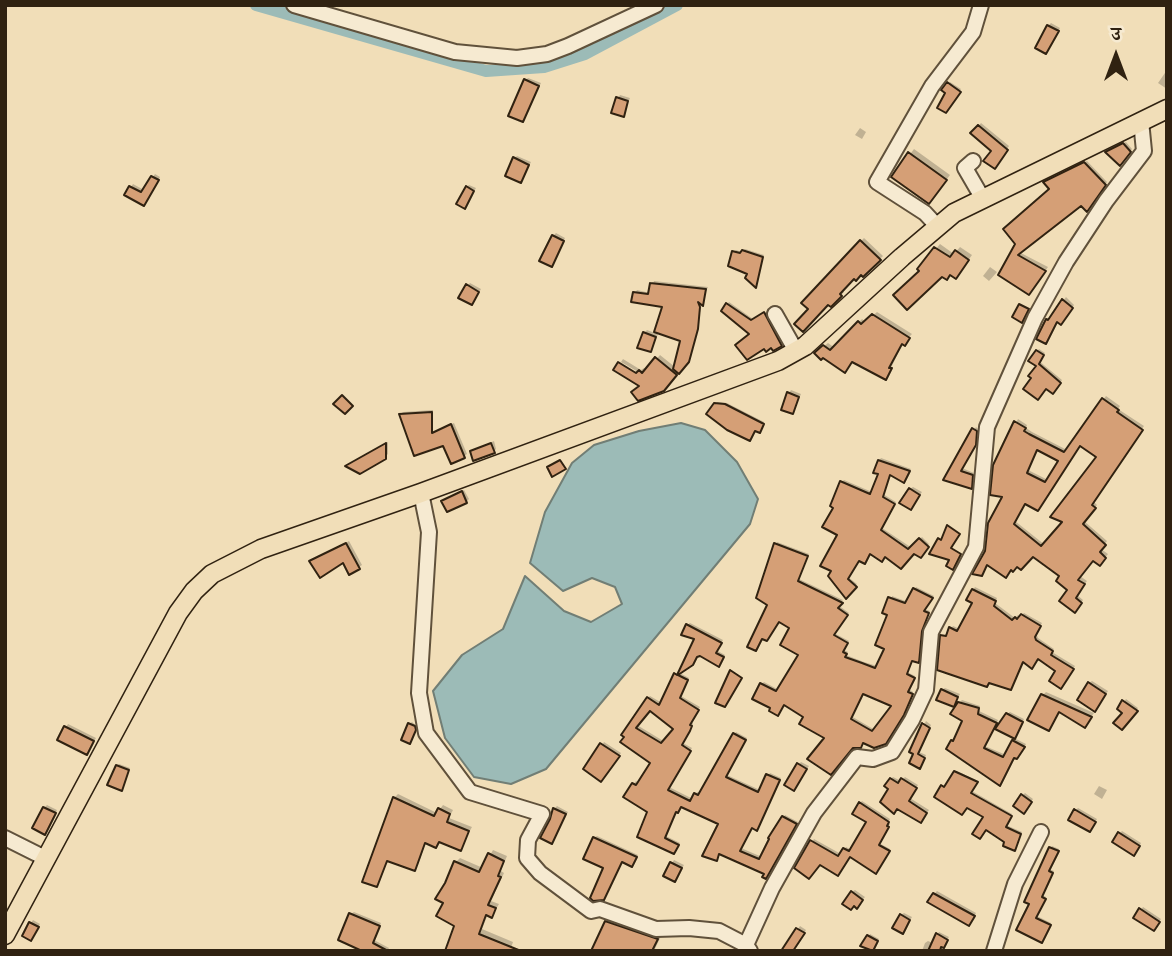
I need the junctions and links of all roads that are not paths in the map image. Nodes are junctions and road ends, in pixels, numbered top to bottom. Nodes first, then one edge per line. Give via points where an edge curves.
1 (294, 5) edge
2 (656, 5) edge
3 (982, 5) edge
4 (1167, 109) edge
5 (1141, 121) junction
6 (973, 161) dead end
7 (983, 199) junction
8 (937, 227) junction
9 (775, 314) dead end
10 (796, 351) junction
11 (421, 493) junction
12 (1041, 832) dead end
13 (5, 838) edge
14 (47, 859) junction
15 (5, 935) edge
16 (748, 948) edge
17 (993, 951) edge

1 - 2 street via 455,52 517,58 568,46
3 - 8 street via 973,32 932,86 877,182 925,213
4 - 5 main road
5 - 7 main road
5 - 16 street via 1144,151 1066,262 1035,318 987,427 976,547 931,632 926,690 912,720 892,752 873,759 857,757 814,813 772,888
6 - 7 street via 965,168
7 - 8 main road
8 - 10 main road
9 - 10 street
10 - 11 main road
11 - 14 main road via 251,554 212,574 194,591
11 - 16 street via 429,532 419,694 426,733 470,792 542,814 528,840 527,858 591,911 600,909 656,929 719,931
12 - 17 street via 1014,884
13 - 14 street
14 - 15 main road

